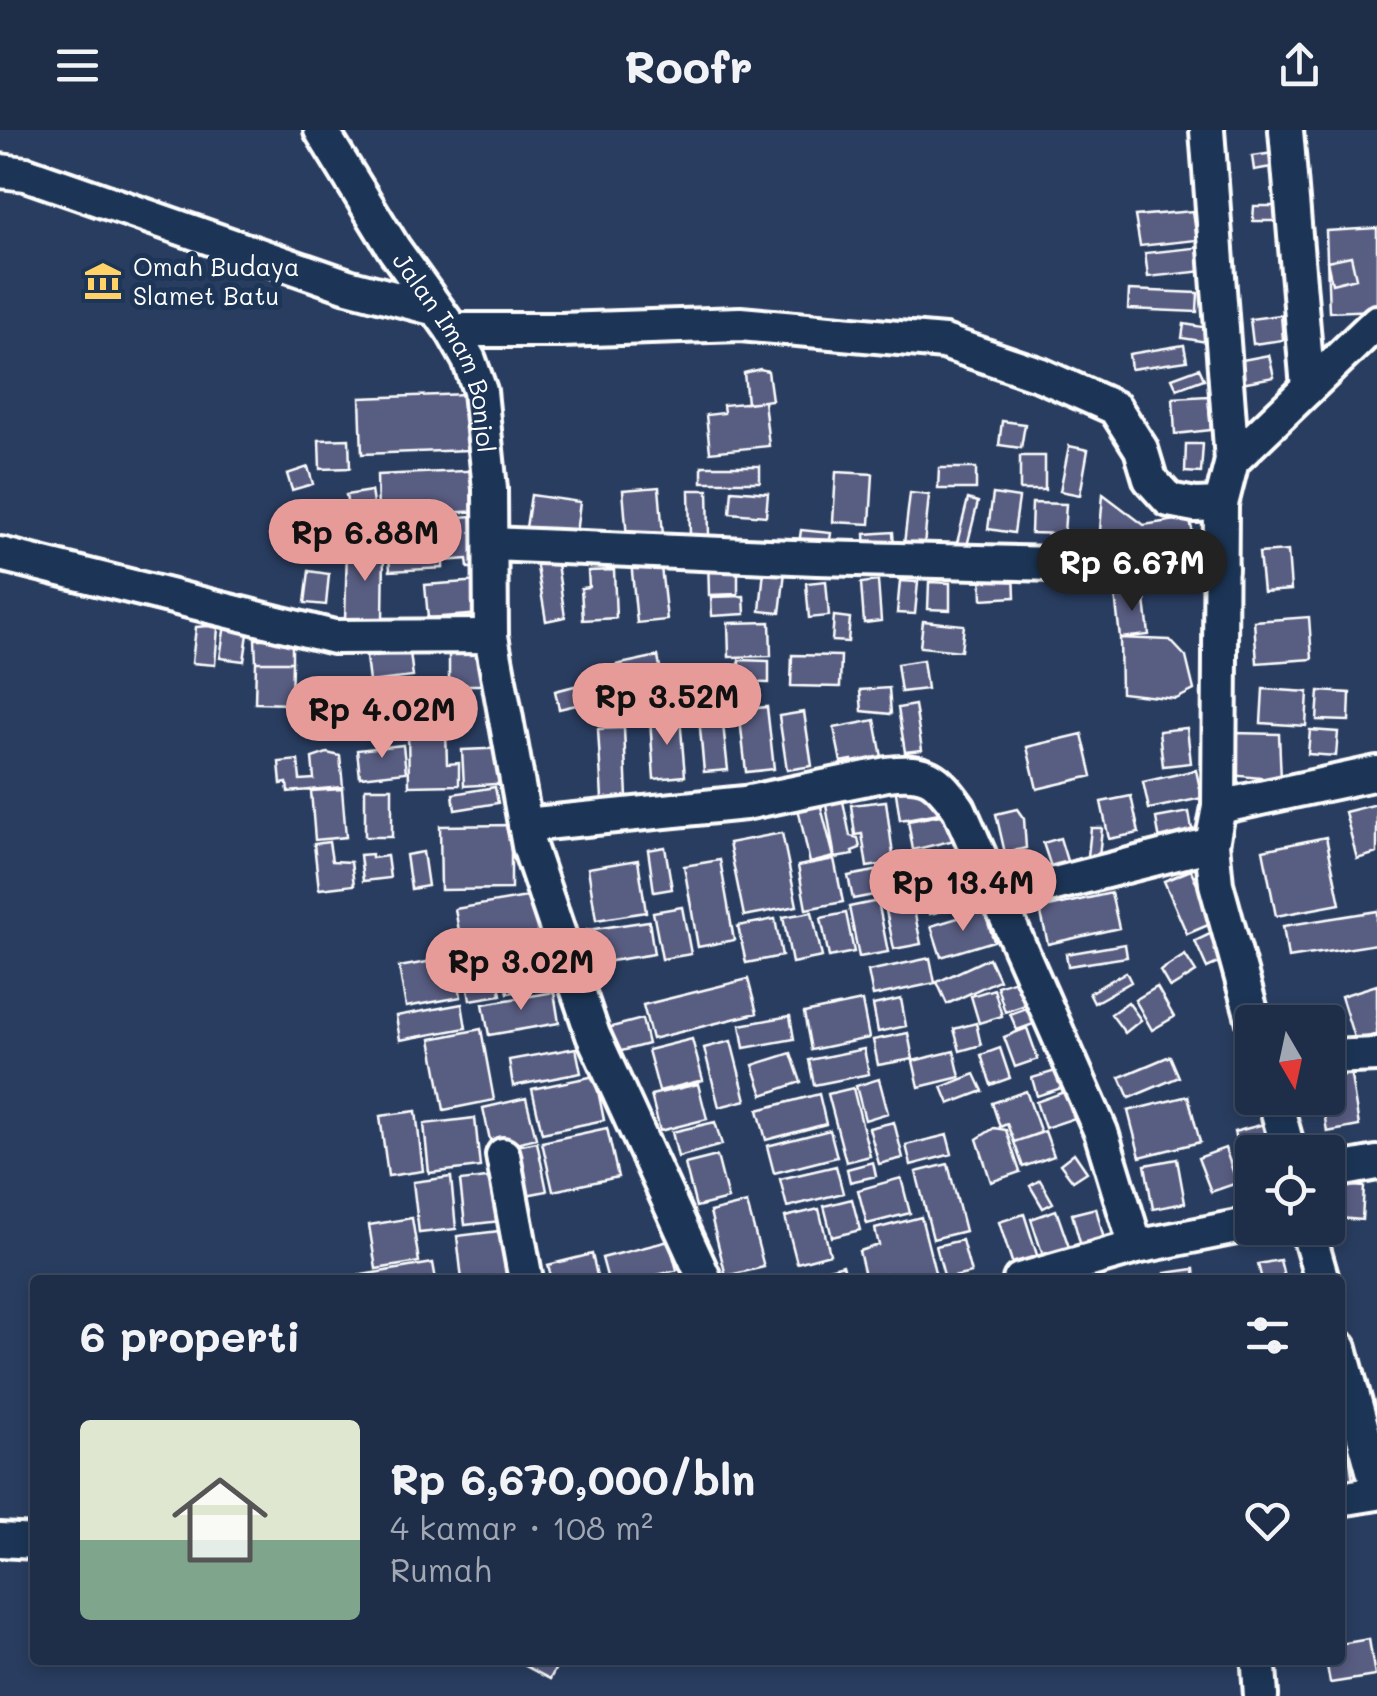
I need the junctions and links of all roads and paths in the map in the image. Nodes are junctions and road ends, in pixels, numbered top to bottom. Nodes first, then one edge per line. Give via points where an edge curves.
1 (321, 130) edge
2 (1207, 130) edge
3 (1286, 130) edge
4 (0, 171) edge
5 (444, 319) junction
6 (1377, 322) edge
7 (1308, 388) junction
8 (1232, 461) junction
9 (1221, 504) junction
10 (491, 544) junction
11 (0, 554) edge
12 (1221, 568) junction
13 (491, 636) junction
14 (1377, 773) edge
15 (1219, 807) junction
16 (525, 825) junction
17 (1212, 844) junction
18 (996, 898) junction
19 (1249, 1005) edge
20 (1377, 1055) edge
21 (1345, 1057) edge
22 (503, 1155) dead end
23 (1377, 1162) edge
24 (1345, 1169) edge
25 (1235, 1227) edge
26 (1313, 1245) edge
27 (1136, 1247) junction
28 (525, 1275) edge
29 (703, 1275) edge
30 (1038, 1275) edge
31 (1321, 1275) edge
32 (1345, 1367) edge
33 (1377, 1485) edge
34 (1377, 1493) edge
35 (1345, 1498) edge
36 (0, 1540) edge
37 (30, 1542) edge

1 - 5 street, Jalan Imam Bonjol
2 - 8 street
3 - 7 street
4 - 5 street via 26,174
5 - 9 street via 561,330 740,324 944,342 1115,408 1141,448 1150,480 1169,500
5 - 10 street, Jalan Imam Bonjol via 480,392
6 - 7 street
7 - 8 street
8 - 9 street
9 - 12 street
10 - 12 street
10 - 13 street, Jalan Imam Bonjol
11 - 13 street via 334,637
12 - 15 street
13 - 16 street, Jalan Imam Bonjol
14 - 15 street
15 - 17 street
16 - 18 street via 745,803 918,773 944,788 958,809
16 - 29 street, Jalan Imam Bonjol via 592,1035
17 - 18 street
17 - 19 street via 1216,884
18 - 27 street via 1101,1132
20 - 21 street
22 - 28 street
23 - 24 street
25 - 27 street
26 - 31 street
27 - 30 street
32 - 33 street
34 - 35 street
36 - 37 street

